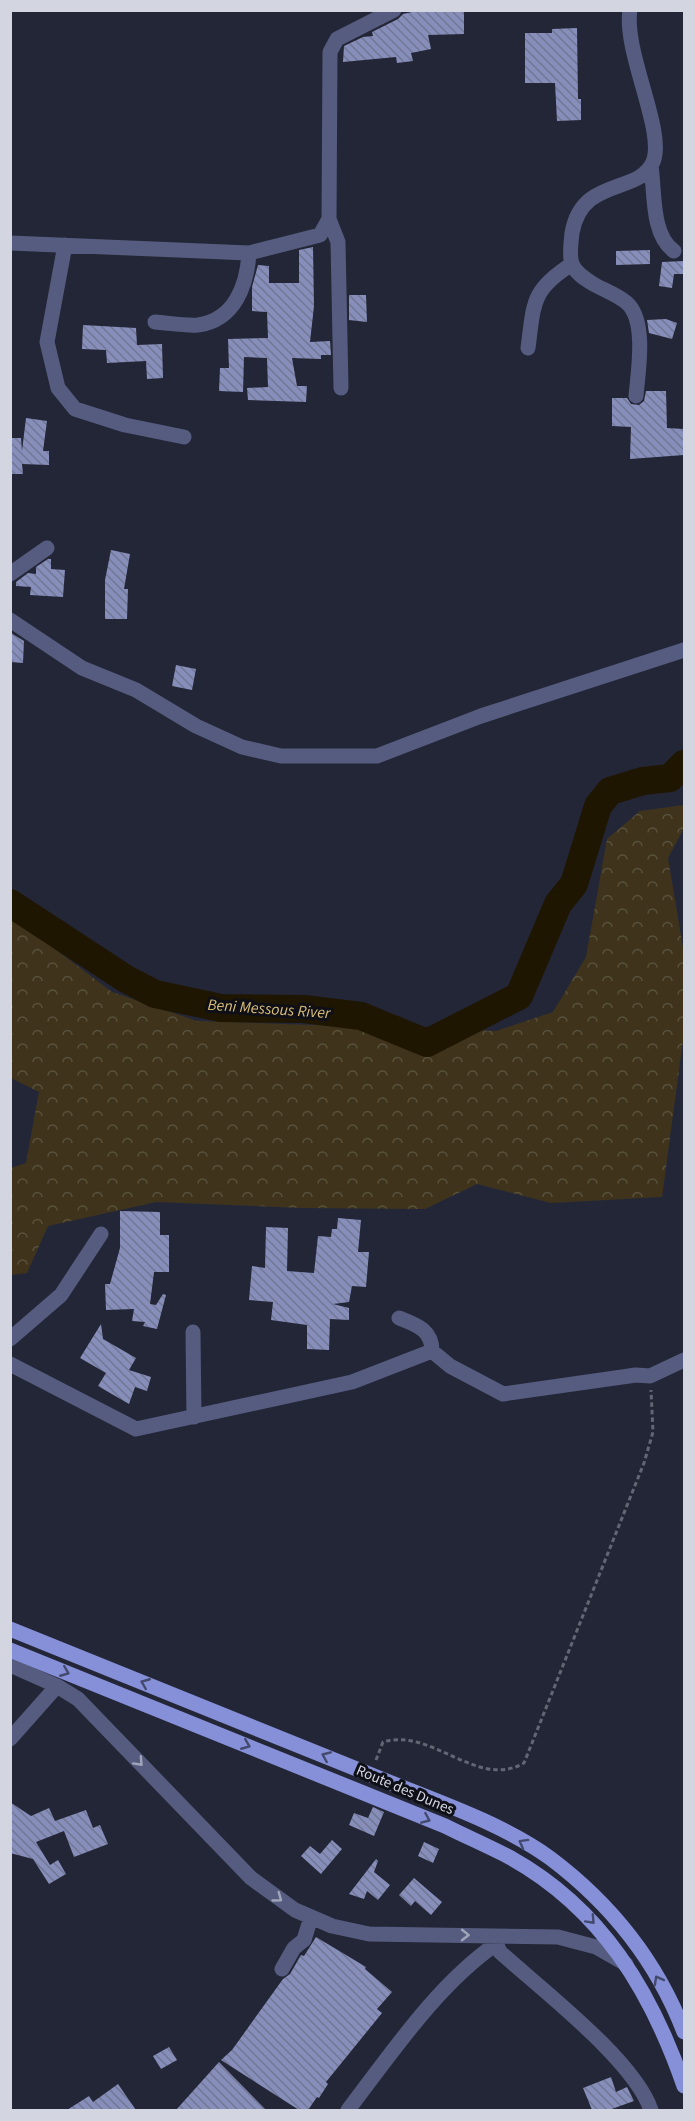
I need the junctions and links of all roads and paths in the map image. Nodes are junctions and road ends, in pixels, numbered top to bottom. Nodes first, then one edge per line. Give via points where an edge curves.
1 (394, 10) edge
2 (630, 10) edge
3 (651, 166) junction
4 (330, 219) junction
5 (10, 243) edge
6 (65, 245) junction
7 (674, 251) dead end
8 (249, 253) junction
9 (572, 264) junction
10 (155, 322) dead end
11 (528, 348) dead end
12 (341, 388) dead end
13 (636, 396) dead end
14 (184, 437) dead end
15 (47, 548) dead end
16 (10, 574) edge
17 (10, 620) edge
18 (684, 650) edge
19 (101, 1234) dead end
20 (399, 1318) dead end
21 (193, 1332) dead end
22 (10, 1339) edge
23 (432, 1351) junction
24 (684, 1360) edge
25 (10, 1364) edge
26 (650, 1376) junction
27 (194, 1417) junction
28 (10, 1629) edge
29 (10, 1650) edge
30 (10, 1665) edge
31 (57, 1686) junction
32 (10, 1739) edge
33 (370, 1774) junction
34 (311, 1917) junction
35 (494, 1940) junction
36 (629, 1966) junction
37 (282, 1969) dead end
38 (684, 2032) edge
39 (684, 2083) edge
40 (348, 2110) edge
41 (651, 2110) edge

1 - 4 street via 337,39 330,52
2 - 3 street via 632,46 654,133 655,157
3 - 7 street via 659,232 666,246
3 - 9 street via 641,175 586,202 575,217 570,242
4 - 8 street via 320,235
4 - 12 street via 338,242
5 - 6 street
6 - 8 street
6 - 14 street via 47,342 58,388 75,409 125,425
8 - 10 street via 247,276 238,300 225,314 199,325
9 - 11 street via 540,289 534,302
9 - 13 street via 580,275 629,304 635,315 639,332
15 - 16 street
17 - 18 street via 82,668 136,690 196,726 242,747 281,756 377,756 481,716
19 - 22 street via 61,1295
20 - 23 street via 422,1327 432,1340
21 - 27 street
23 - 26 street via 450,1366 502,1394
23 - 27 street via 352,1382
24 - 26 street
25 - 27 street via 136,1430
26 - 33 path via 653,1432 644,1463 524,1763 510,1771 483,1768 413,1739 394,1739 383,1742
33 -> 28 main road, Route des Dunes
29 -> 36 main road, Route des Dunes via 445,1826 512,1859 555,1887 591,1918
30 - 31 street
31 - 32 street
31 -> 34 street via 94,1713 251,1878
38 -> 33 main road, Route des Dunes via 647,1960 622,1924 588,1889 548,1857 507,1834
34 -> 35 street via 369,1934
34 - 37 street via 304,1941 294,1948
35 - 36 street via 558,1937 596,1947
35 - 40 street via 466,1964
35 - 41 street via 500,1952 616,2056 641,2088
36 - 39 main road, Route des Dunes

